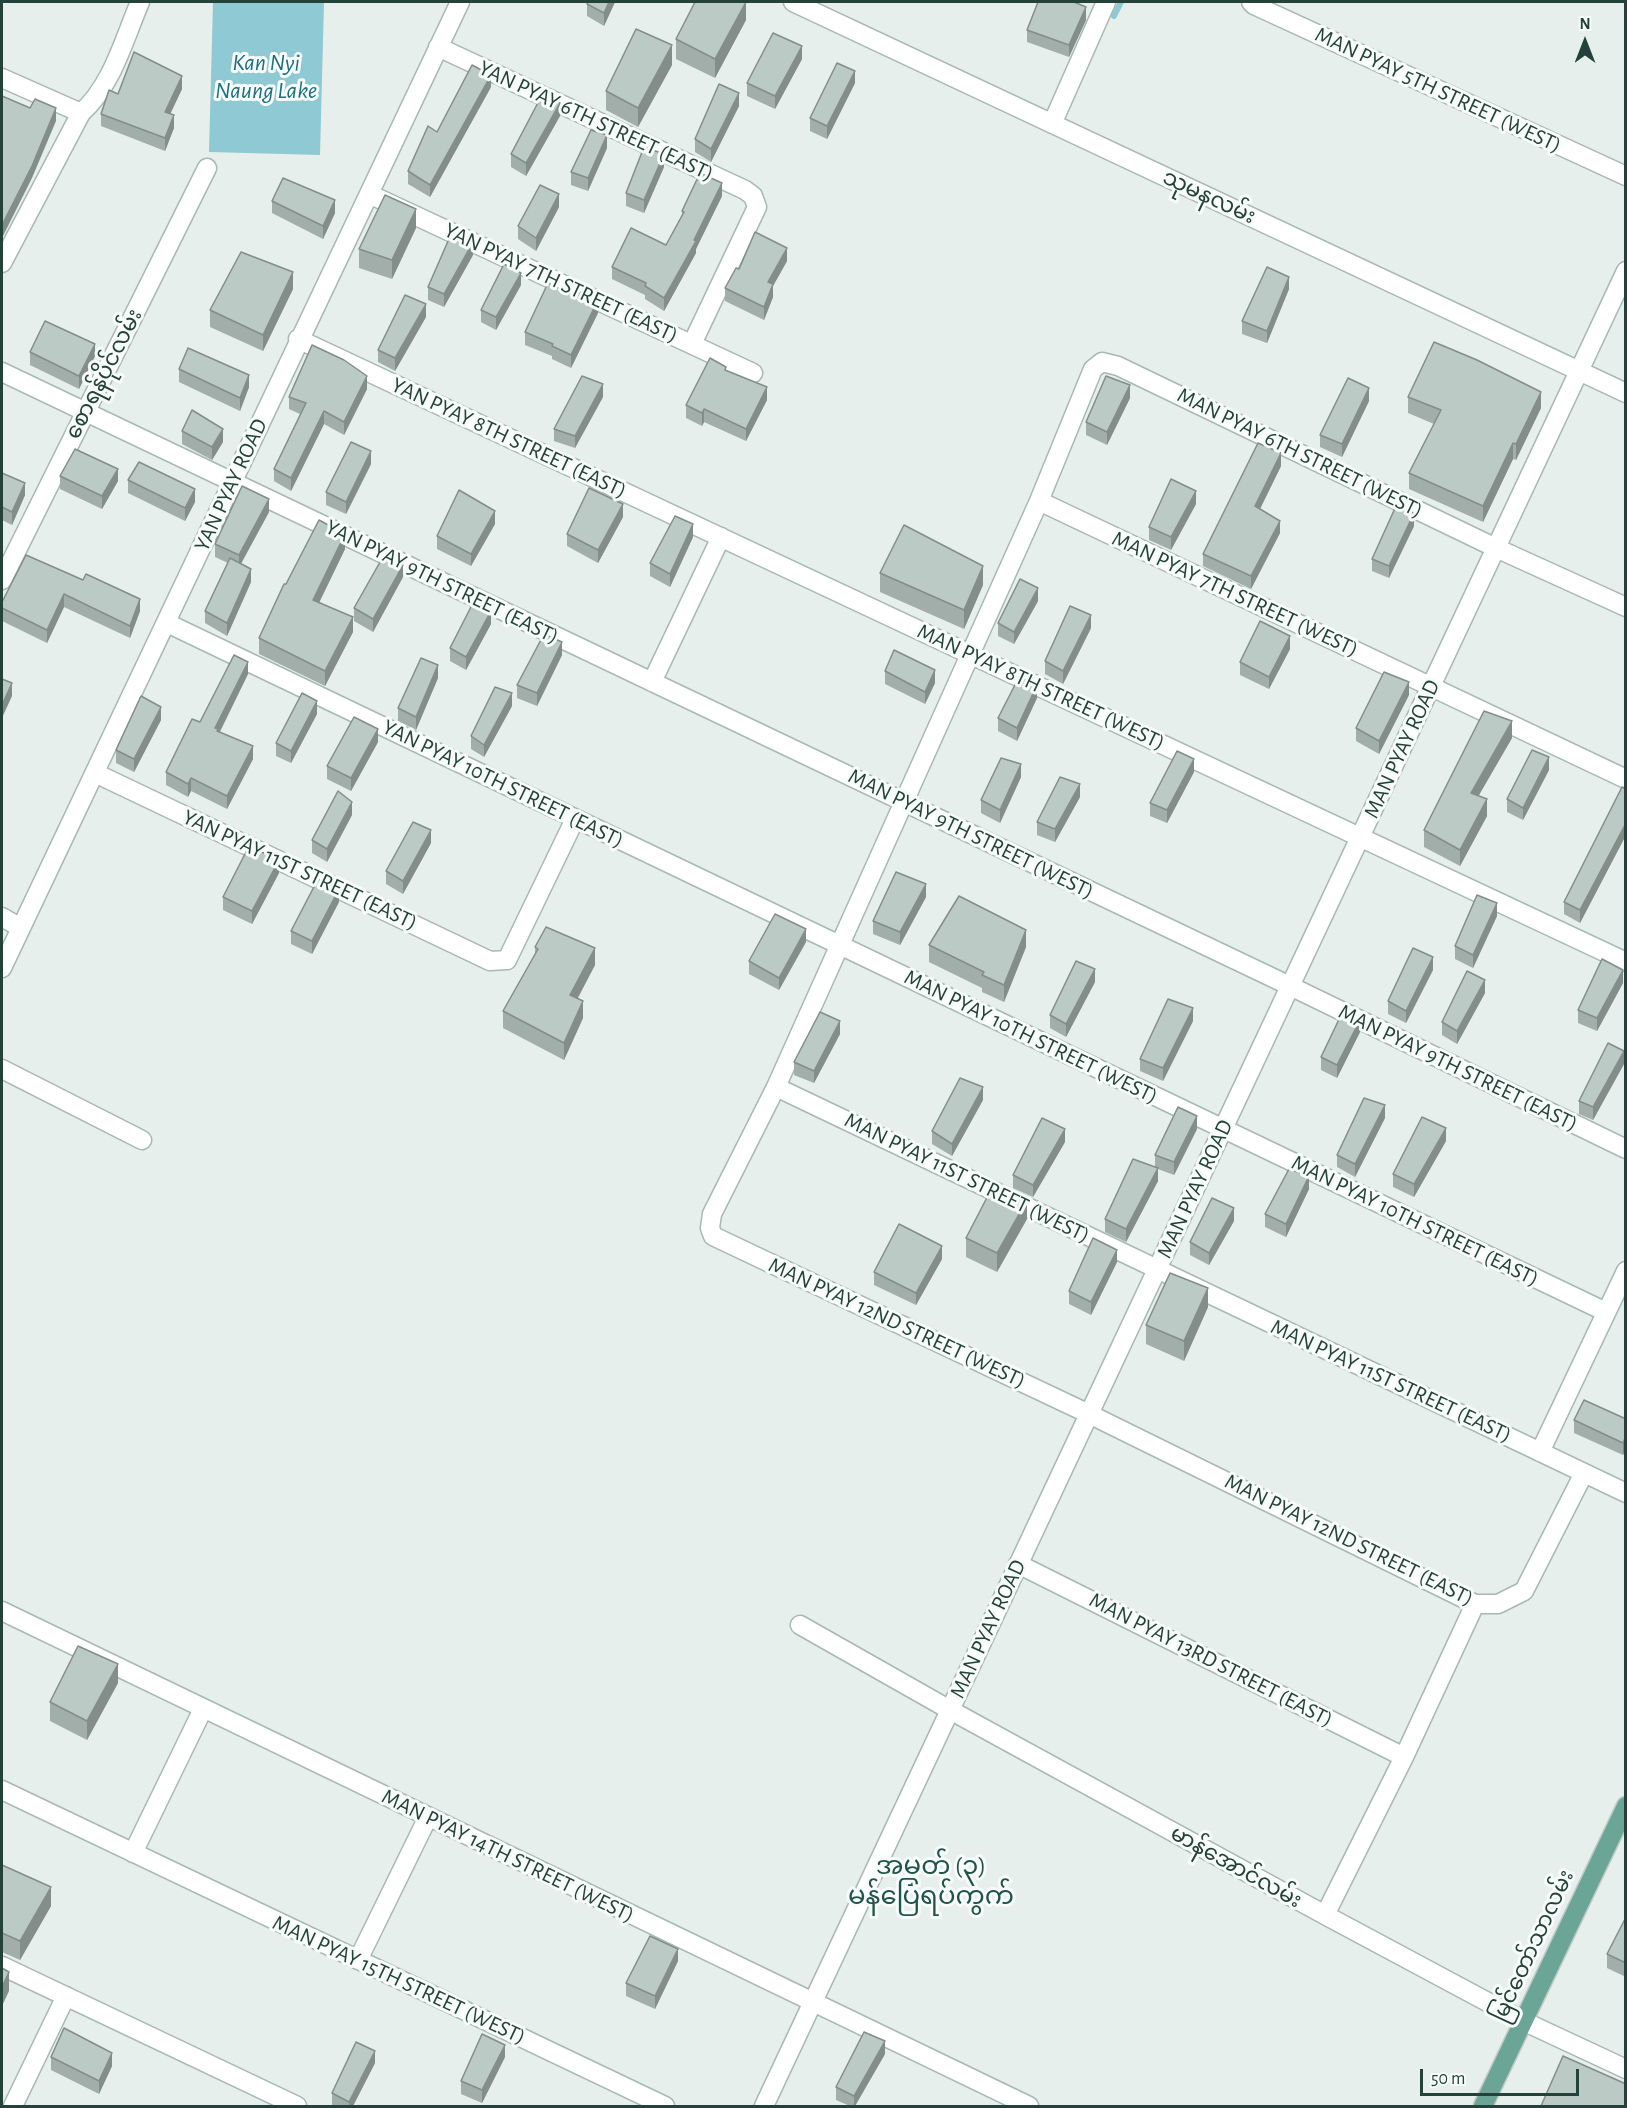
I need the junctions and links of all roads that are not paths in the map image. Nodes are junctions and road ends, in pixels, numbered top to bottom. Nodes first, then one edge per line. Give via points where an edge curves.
1 (140, 2) edge
2 (460, 2) edge
3 (793, 2) edge
4 (1106, 2) edge
5 (1251, 2) edge
6 (438, 47) junction
7 (2, 78) edge
8 (81, 113) junction
9 (1052, 123) junction
10 (207, 168) dead end
11 (1626, 176) edge
12 (369, 194) junction
13 (2, 263) edge
14 (1626, 272) edge
15 (298, 339) junction
16 (692, 344) junction
17 (1578, 371) junction
18 (2, 372) edge
19 (753, 373) dead end
20 (1626, 393) edge
21 (85, 411) junction
22 (232, 481) junction
23 (1039, 501) junction
24 (721, 537) junction
25 (1496, 548) junction
26 (2, 580) edge
27 (1626, 607) edge
28 (167, 623) junction
29 (970, 654) junction
30 (652, 682) junction
31 (1431, 687) junction
32 (95, 773) junction
33 (1626, 779) edge
34 (904, 802) junction
35 (575, 819) junction
36 (1360, 838) junction
37 (2, 917) edge
38 (21, 928) junction
39 (839, 945) junction
40 (1626, 962) edge
41 (2, 968) edge
42 (1290, 987) junction
43 (2, 1070) edge
44 (776, 1087) junction
45 (1223, 1129) junction
46 (142, 1140) dead end
47 (1626, 1149) edge
48 (1157, 1270) junction
49 (1626, 1271) edge
50 (1606, 1312) junction
51 (1089, 1414) junction
52 (1540, 1452) junction
53 (1584, 1473) junction
54 (1626, 1493) edge
55 (1018, 1564) junction
56 (1475, 1604) junction
57 (2, 1611) edge
58 (800, 1625) dead end
59 (203, 1709) junction
60 (950, 1710) junction
61 (1404, 1757) junction
62 (2, 1790) edge
63 (1626, 1806) edge
64 (428, 1817) junction
65 (133, 1853) junction
66 (1325, 1915) junction
67 (358, 1960) junction
68 (2, 1966) edge
69 (66, 1996) junction
70 (813, 2003) junction
71 (1523, 2021) junction
72 (1626, 2069) edge
73 (13, 2106) edge
74 (295, 2106) edge
75 (665, 2106) edge
76 (764, 2106) edge
77 (1029, 2106) edge
78 (1483, 2106) edge

1 - 8 street via 103,89
2 - 6 street, YAN PYAY ROAD
3 - 9 street, သုမနလမ်း
4 - 9 street
5 - 11 street, MAN PYAY 5TH STREET (WEST)
6 - 12 street, YAN PYAY ROAD
6 - 16 street, YAN PYAY 6TH STREET (EAST) via 753,195 757,207
7 - 8 street
8 - 13 street
9 - 17 street, သုမနလမ်း
10 - 21 street, စောရန်ပိုင်လမ်း
12 - 15 street, YAN PYAY ROAD
12 - 16 street, YAN PYAY 7TH STREET (EAST)
14 - 17 street, MAN PYAY ROAD
15 - 22 street, YAN PYAY ROAD
15 - 24 street, YAN PYAY 8TH STREET (EAST)
16 - 19 street, YAN PYAY 7TH STREET (EAST)
17 - 20 street, သုမနလမ်း
17 - 25 street, MAN PYAY ROAD
18 - 21 street, YAN PYAY 9TH STREET (EAST)
21 - 22 street, YAN PYAY 9TH STREET (EAST)
21 - 26 street, စောရန်ပိုင်လမ်း
22 - 28 street, YAN PYAY ROAD
22 - 30 street, YAN PYAY 9TH STREET (EAST)
23 - 25 street, MAN PYAY 6TH STREET (WEST) via 1093,369 1102,362 1118,366
23 - 29 street
23 - 31 street, MAN PYAY 7TH STREET (WEST)
24 - 29 street, MAN PYAY 8TH STREET (WEST)
24 - 30 street
25 - 27 street, MAN PYAY 6TH STREET (WEST)
25 - 31 street, MAN PYAY ROAD
28 - 32 street, YAN PYAY ROAD
28 - 35 street, YAN PYAY 10TH STREET (EAST)
29 - 34 street
29 - 36 street, MAN PYAY 8TH STREET (WEST)
30 - 34 street, MAN PYAY 9TH STREET (WEST)
31 - 33 street, MAN PYAY 7TH STREET (WEST)
31 - 36 street, MAN PYAY ROAD
32 - 35 street, YAN PYAY 11ST STREET (EAST) via 490,961 507,960
32 - 38 street, YAN PYAY ROAD
34 - 39 street
34 - 42 street, MAN PYAY 9TH STREET (WEST)
35 - 39 street, YAN PYAY 10TH STREET (EAST)
36 - 40 street, MAN PYAY 8TH STREET (WEST)
36 - 42 street, MAN PYAY ROAD
37 - 38 street
38 - 41 street, YAN PYAY ROAD
39 - 44 street
39 - 45 street, MAN PYAY 10TH STREET (WEST)
42 - 45 street, MAN PYAY ROAD
42 - 47 street, MAN PYAY 9TH STREET (EAST)
43 - 46 street
44 - 48 street, MAN PYAY 11ST STREET (WEST)
44 - 51 street, MAN PYAY 12ND STREET (WEST) via 712,1214 713,1236
45 - 48 street, MAN PYAY ROAD
45 - 50 street, MAN PYAY 10TH STREET (EAST)
48 - 51 street, MAN PYAY ROAD
48 - 52 street, MAN PYAY 11ST STREET (EAST)
49 - 50 street
50 - 52 street
51 - 55 street, MAN PYAY ROAD
51 - 56 street, MAN PYAY 12ND STREET (EAST)
52 - 53 street, MAN PYAY 11ST STREET (EAST)
53 - 54 street, MAN PYAY 11ST STREET (EAST)
53 - 56 street, MAN PYAY 12ND STREET (EAST) via 1524,1591 1498,1604
55 - 60 street, MAN PYAY ROAD
55 - 61 street, MAN PYAY 13RD STREET (EAST)
56 - 61 street
57 - 59 street, MAN PYAY 14TH STREET (WEST)
58 - 60 street, မာန်အောင်လမ်း
59 - 64 street, MAN PYAY 14TH STREET (WEST)
59 - 65 street
60 - 66 street, မာန်အောင်လမ်း
60 - 70 street, MAN PYAY ROAD
61 - 66 street
62 - 65 street, MAN PYAY 15TH STREET (WEST)
63 - 71 main road, မြင်တော်သာလမ်း
64 - 67 street
64 - 70 street, MAN PYAY 14TH STREET (WEST)
65 - 67 street, MAN PYAY 15TH STREET (WEST)
66 - 71 street, မာန်အောင်လမ်း
67 - 75 street, MAN PYAY 15TH STREET (WEST)
68 - 69 street
69 - 73 street
69 - 74 street
70 - 76 street, MAN PYAY ROAD
70 - 77 street, MAN PYAY 14TH STREET (WEST)
71 - 72 street, မာန်အောင်လမ်း
71 - 78 main road, မြင်တော်သာလမ်း

